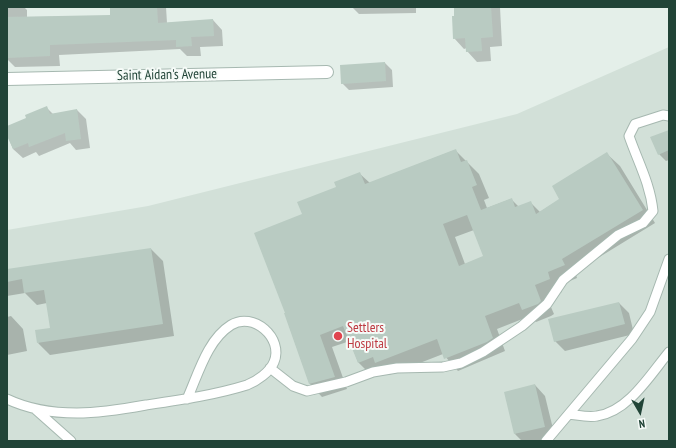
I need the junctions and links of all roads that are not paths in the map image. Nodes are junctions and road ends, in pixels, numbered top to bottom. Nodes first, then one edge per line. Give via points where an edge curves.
1 (327, 72) dead end
2 (7, 79) edge
3 (669, 116) edge
4 (669, 258) edge
5 (669, 352) edge
6 (270, 368) junction
7 (7, 399) edge
8 (187, 399) junction
9 (35, 409) junction
10 (569, 414) junction
11 (71, 441) edge
12 (546, 441) edge

1 - 2 street, Saint Aidan's Avenue
3 - 6 lane via 663,115 635,124 629,136 646,177 653,211 643,223 618,235 563,280 548,304 522,326 483,352 461,363 373,372 307,391 294,386
4 - 10 lane via 650,312 632,339
5 - 10 lane via 620,407 596,417
6 - 8 lane via 248,384
6 - 8 lane via 276,356 270,336 257,323 239,322 216,337
7 - 9 lane
8 - 9 lane via 77,413
9 - 11 lane
10 - 12 lane

